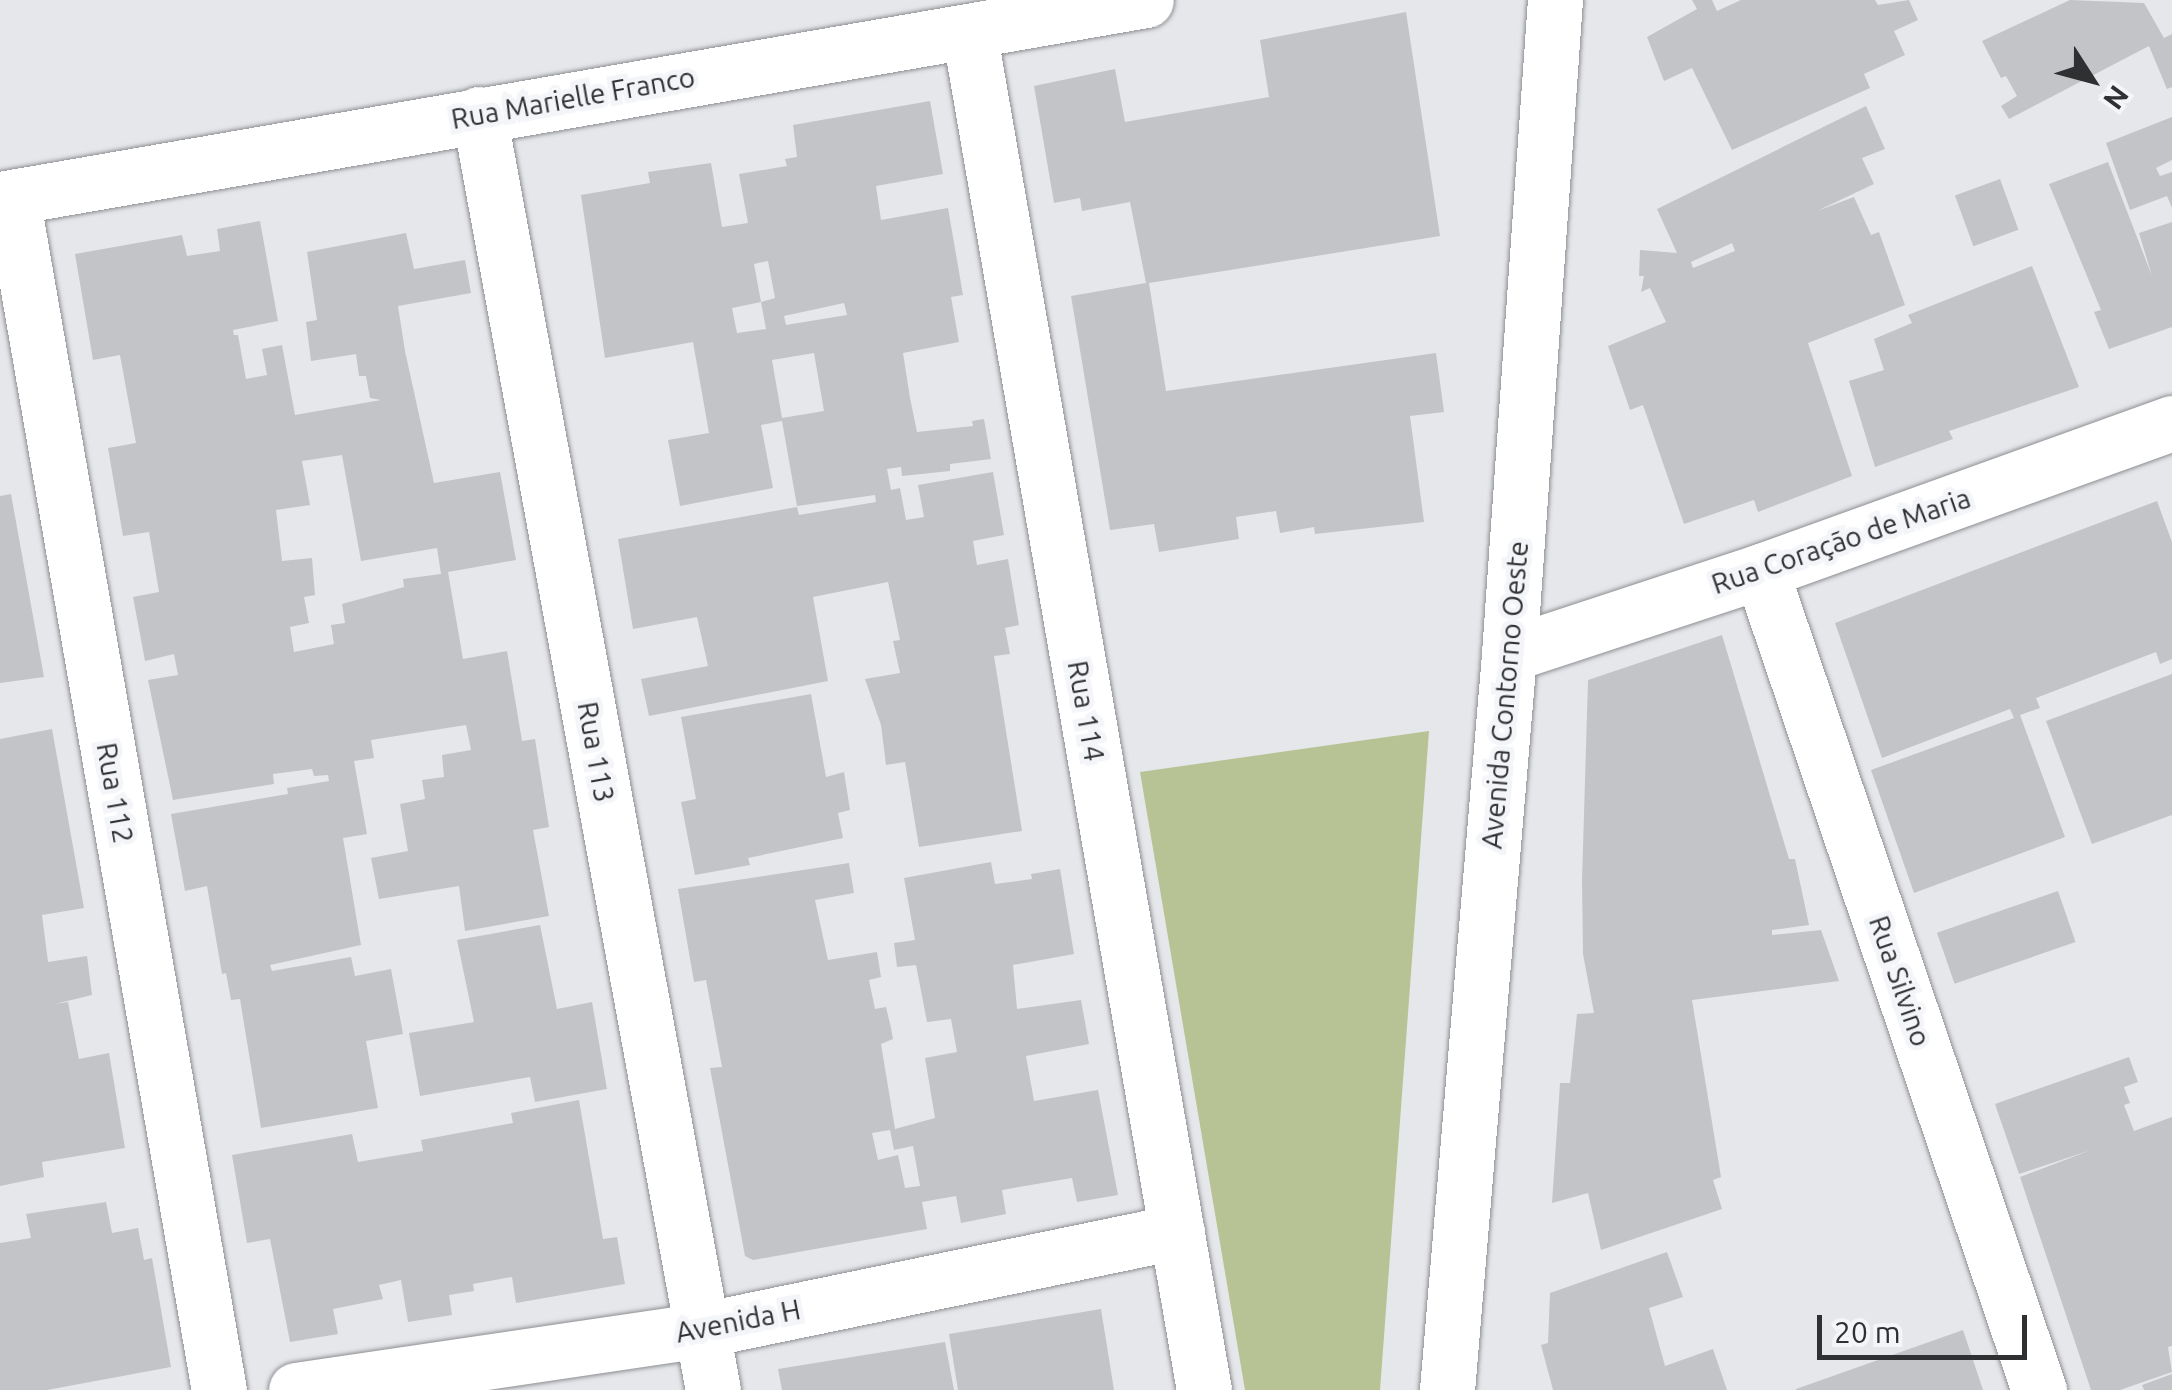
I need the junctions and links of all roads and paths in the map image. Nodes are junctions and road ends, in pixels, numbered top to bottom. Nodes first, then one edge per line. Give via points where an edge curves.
1 (1146, 0) edge
2 (1555, 0) edge
3 (969, 31) junction
4 (479, 114) junction
5 (6, 198) edge
6 (2172, 422) edge
7 (1761, 572) junction
8 (1509, 654) junction
9 (1177, 1232) junction
10 (702, 1330) junction
11 (220, 1390) edge
12 (296, 1390) edge
13 (712, 1390) edge
14 (1204, 1390) edge
15 (1447, 1390) edge
16 (2039, 1390) edge

1 - 3 street, Rua Marielle Franco
2 - 8 street, Avenida Contorno Oeste
3 - 4 street, Rua Marielle Franco
3 - 9 street, Rua 114
4 - 5 street, Rua Marielle Franco
4 - 10 street, Rua 113
5 - 11 street, Rua 112
6 - 7 street, Rua Coração de Maria
7 - 8 street, Rua Coração de Maria
7 - 16 street, Rua Silvino
8 - 15 street, Avenida Contorno Oeste
9 - 10 street, Avenida H
9 - 14 street, Rua 114
10 - 12 street, Avenida H
10 - 13 street, Rua 113

